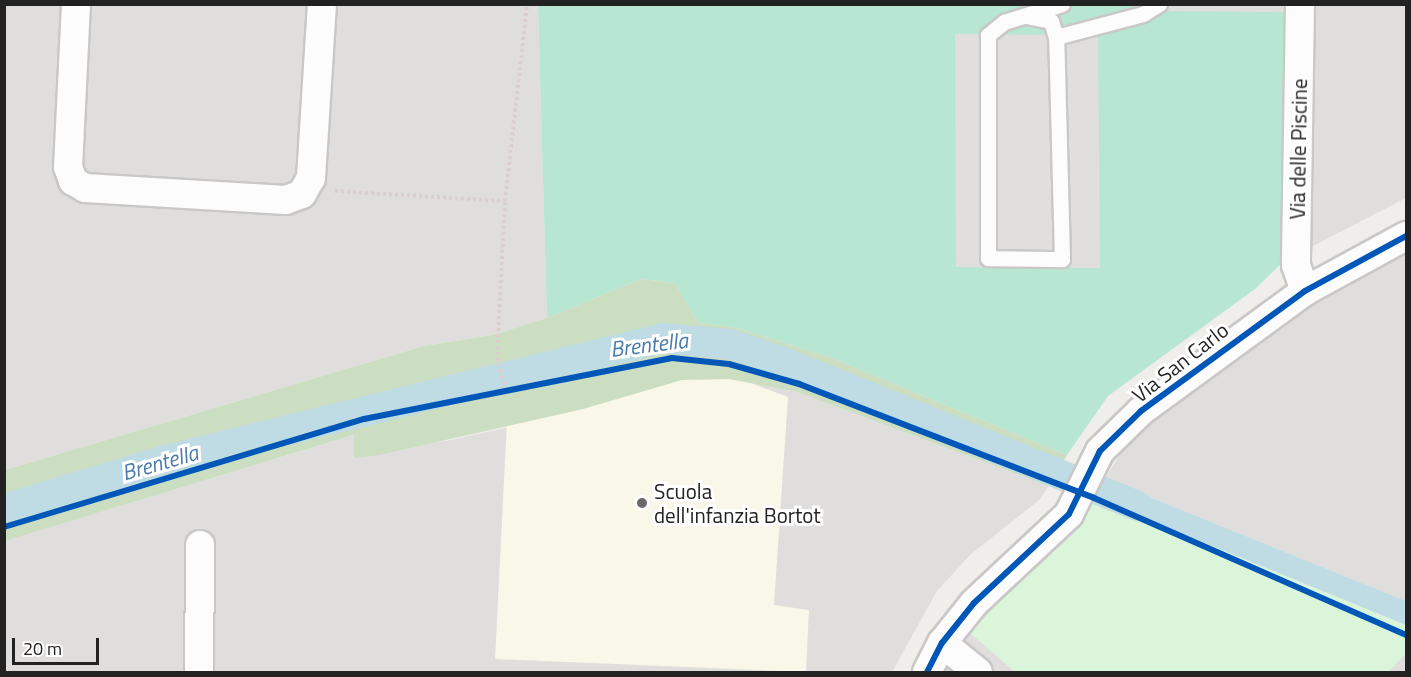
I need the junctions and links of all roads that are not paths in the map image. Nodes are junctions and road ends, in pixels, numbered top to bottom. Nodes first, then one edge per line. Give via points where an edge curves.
1 (76, 4) edge
2 (322, 4) edge
3 (1062, 4) edge
4 (1158, 4) edge
5 (1300, 4) edge
6 (1024, 16) junction
7 (1056, 37) junction
8 (1407, 236) edge
9 (1305, 291) junction
10 (200, 545) dead end
11 (942, 643) junction
12 (199, 672) edge
13 (927, 672) edge
14 (978, 672) edge

1 - 2 street via 68,167 73,182 86,188 286,200 295,199 308,187
3 - 6 lane
4 - 7 lane via 1143,14
5 - 9 street, Via delle Piscine via 1296,265
6 - 7 lane via 1051,21
6 - 7 lane via 1004,22 988,35 988,258 1062,259
8 - 9 street, Via San Carlo
9 - 11 street, Via San Carlo via 1172,387 1100,451 1069,514 974,603
10 - 12 street
11 - 13 street, Via San Carlo
11 - 14 street

